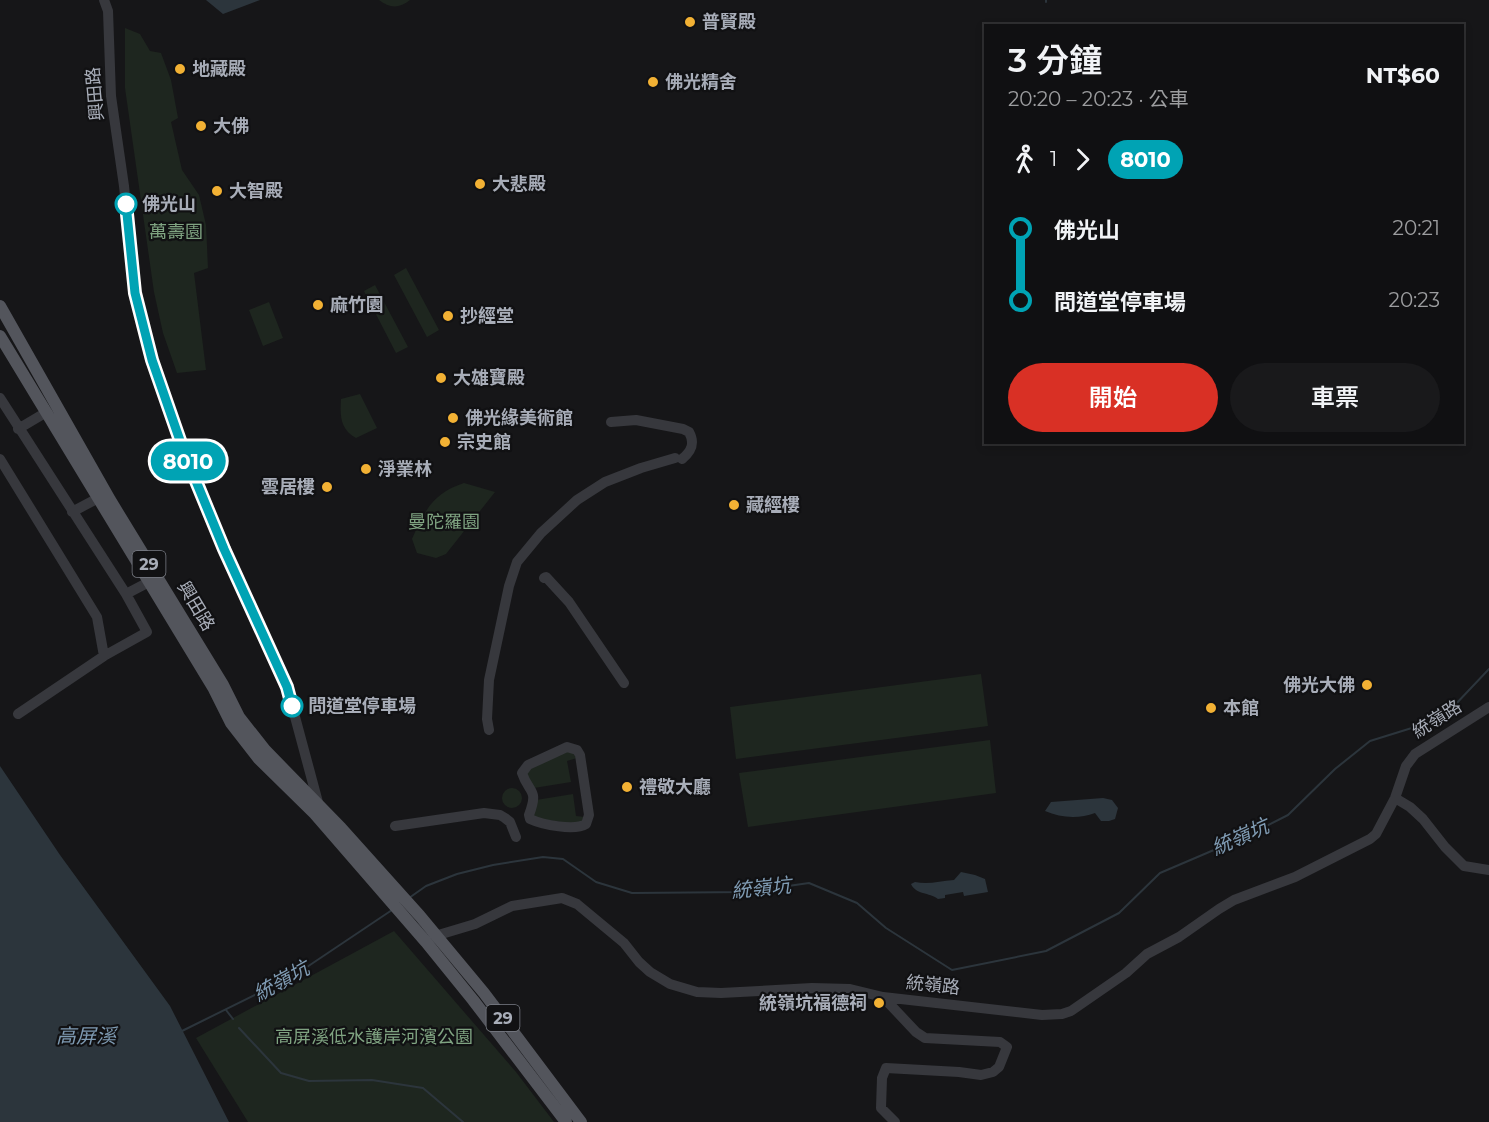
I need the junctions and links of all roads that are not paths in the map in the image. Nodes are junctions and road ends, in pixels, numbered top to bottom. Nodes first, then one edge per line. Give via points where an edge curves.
1 (104, 0) edge
2 (0, 306) edge
3 (5, 325) edge
4 (0, 336) edge
5 (0, 398) edge
6 (45, 413) junction
7 (65, 418) junction
8 (611, 422) dead end
9 (53, 426) junction
10 (18, 429) junction
11 (0, 459) edge
12 (102, 496) junction
13 (72, 512) junction
14 (544, 578) dead end
15 (147, 583) junction
16 (126, 594) junction
17 (104, 656) junction
18 (624, 683) dead end
19 (1489, 707) edge
20 (18, 714) dead end
21 (489, 730) dead end
22 (584, 781) joint
23 (1395, 798) junction
24 (317, 810) junction
25 (395, 826) dead end
26 (516, 837) dead end
27 (1489, 870) edge
28 (430, 939) junction
29 (883, 998) junction
30 (566, 1122) edge
31 (581, 1122) edge
32 (895, 1122) edge

1 - 24 street, 興田路 via 108,11 111,96 135,293 152,360 224,549 287,687
2 - 3 main road, 興田路 / 29
3 - 7 main road, 興田路 / 29
4 - 6 main road, 興田路 / 29
5 - 10 street
6 - 9 main road, 興田路 / 29
6 - 10 street
7 - 9 main road
7 - 12 main road, 興田路 / 29
8 - 21 street via 636,420 683,429 689,432 689,454 605,482 577,500 517,562 489,680
9 - 12 main road, 興田路 / 29
10 - 13 street
11 - 17 street via 98,617
12 - 13 street
12 - 15 main road, 興田路 / 29
12 - 24 main road, 興田路 / 29 via 223,685 239,717
13 - 16 street
14 - 18 street via 569,602
15 - 16 street
15 - 24 main road, 興田路 / 29 via 231,723 259,759
16 - 17 street via 147,632
17 - 20 street
19 - 23 street, 統嶺路 via 1415,754 1406,766
22 - 22 street via 589,815 584,826 546,824 529,817 533,793 522,773 528,765 561,748 572,747 580,755
23 - 27 street via 1423,819 1464,866
23 - 29 street, 統嶺路 via 1370,839 1295,877 1234,900 1147,954 1071,1011 1042,1015
24 - 28 main road, 興田路 / 29
25 - 26 street via 484,813 505,818
28 - 29 street, 統嶺路 via 512,906 562,898 577,904 624,943 650,972 670,984 697,992 721,993 850,989
28 - 30 main road, 29
28 - 31 main road, 29 via 484,993
29 - 32 street via 925,1038 1000,1042 1007,1047 999,1067 981,1075 886,1068 881,1108

